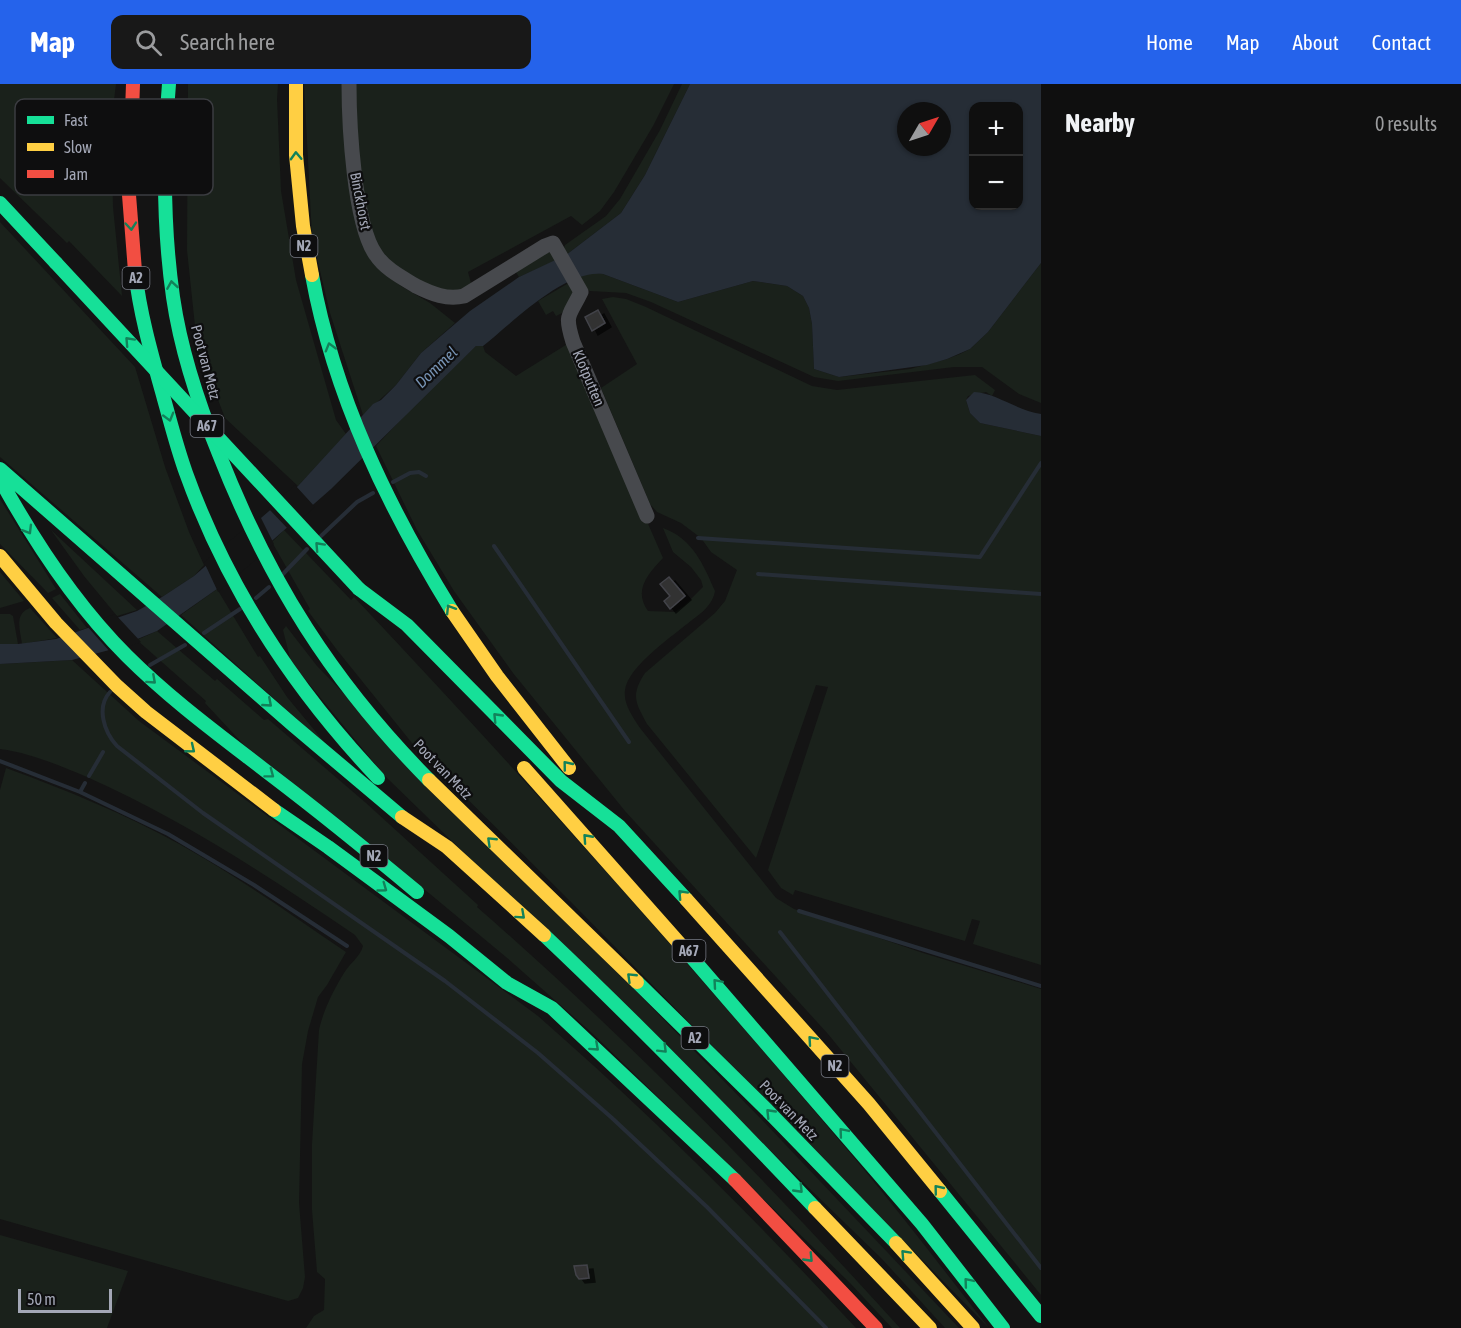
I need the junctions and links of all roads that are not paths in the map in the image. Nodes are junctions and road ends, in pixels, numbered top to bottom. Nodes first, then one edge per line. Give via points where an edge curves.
1 (132, 84) edge
2 (169, 84) edge
3 (296, 84) edge
4 (350, 84) edge
5 (131, 99) edge
6 (168, 99) edge
7 (130, 195) edge
8 (165, 195) edge
9 (0, 203) edge
10 (555, 247) joint
11 (0, 469) edge
12 (0, 479) edge
13 (647, 516) dead end
14 (4, 560) edge
15 (359, 589) junction
16 (477, 716) dead end
17 (516, 759) dead end
18 (619, 826) junction
19 (447, 847) junction
20 (431, 904) dead end
21 (449, 919) dead end
22 (552, 1008) junction
23 (1041, 1316) edge
24 (876, 1328) edge
25 (930, 1328) edge
26 (973, 1328) edge
27 (1003, 1328) edge

1 -> 5 highway, A2
6 -> 2 highway, Poot van Metz / A2
18 -> 3 highway, N2 via 561,758 457,620 408,537 372,463 347,403 303,239 296,153
4 - 10 street, Binckhorst via 349,118 364,225 376,255 395,272 432,294 454,299 514,264
7 -> 19 highway, A2 via 134,262 148,347 183,466 224,559 293,676 348,746
26 -> 8 highway, Poot van Metz / A2 via 715,1057 408,757 326,660 255,542 188,368 171,278
15 -> 9 highway, A67, bridge
10 - 13 street, Klotputten via 581,292 568,314 573,342
11 -> 19 highway via 393,811
12 -> 20 highway, N2 via 42,552 82,606 149,677
14 -> 22 highway via 78,646 146,712 507,982
15 - 16 highway, A67
18 -> 15 highway, N2 via 561,781 407,625
27 -> 17 highway, A67 via 761,1035
23 -> 18 highway, N2 via 868,1104
19 -> 25 highway, A2 via 662,1048
21 - 22 highway
22 -> 24 highway via 719,1164

